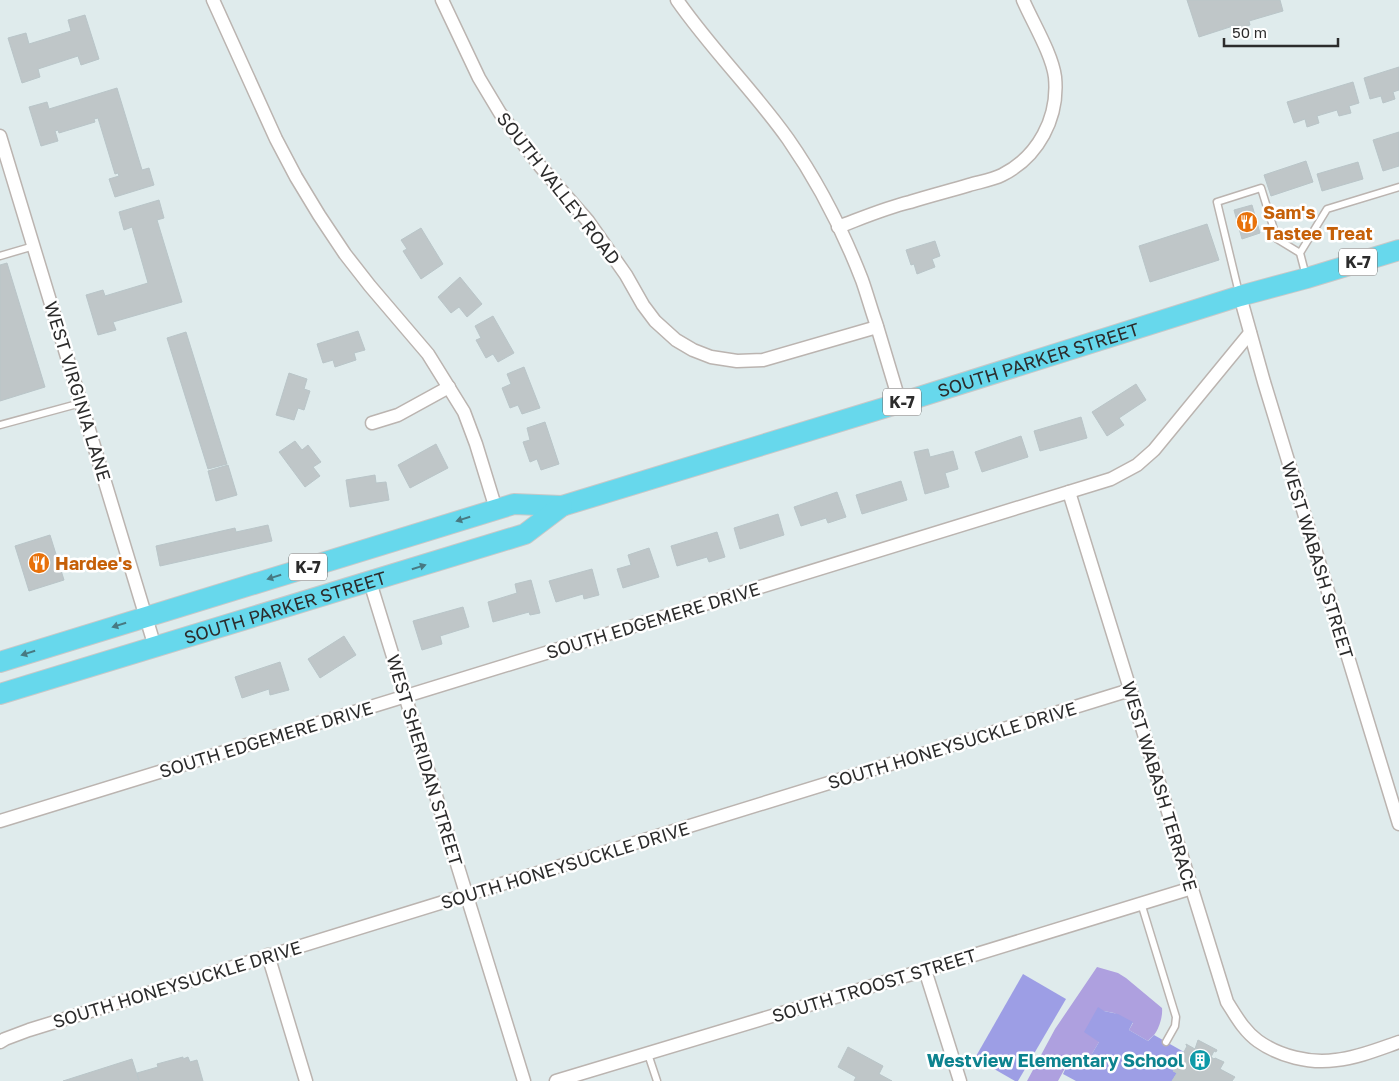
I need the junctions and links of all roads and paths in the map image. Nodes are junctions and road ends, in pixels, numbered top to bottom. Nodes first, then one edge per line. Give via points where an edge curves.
1 (213, 0) edge
2 (442, 0) edge
3 (678, 0) edge
4 (1022, 0) edge
5 (0, 136) edge
6 (4, 161) edge
7 (1398, 188) edge
8 (838, 227) junction
9 (34, 246) junction
10 (1399, 250) edge
11 (1300, 253) junction
12 (0, 256) edge
13 (1307, 278) junction
14 (1240, 296) junction
15 (877, 327) junction
16 (1250, 333) junction
17 (450, 387) junction
18 (81, 403) junction
19 (900, 403) junction
20 (372, 423) dead end
21 (0, 425) edge
22 (1069, 492) junction
23 (562, 506) junction
24 (496, 509) junction
25 (370, 582) junction
26 (145, 617) junction
27 (155, 647) junction
28 (0, 662) edge
29 (1130, 690) junction
30 (0, 694) edge
31 (405, 696) junction
32 (0, 821) edge
33 (1399, 824) edge
34 (1192, 888) junction
35 (466, 895) junction
36 (1141, 903) junction
37 (268, 955) junction
38 (925, 970) junction
39 (0, 1042) edge
40 (1166, 1042) dead end
41 (1399, 1042) edge
42 (648, 1054) junction
43 (306, 1081) edge
44 (524, 1081) edge
45 (556, 1081) edge
46 (656, 1081) edge
47 (960, 1081) edge

1 - 17 street via 276,139 319,215 345,254 428,354
2 - 15 street, SOUTH VALLEY ROAD via 479,78 500,113 540,166 593,227 655,321 676,340 711,357 763,360
3 - 8 street via 788,140
4 - 8 street via 1051,60 1055,77 1052,116 1037,145 1015,167 1000,175 907,202
5 - 6 street, WEST VIRGINIA LANE
6 - 9 street, WEST VIRGINIA LANE
7 - 11 lane via 1326,209
8 - 15 street via 863,282
9 - 12 lane
9 - 18 street, WEST VIRGINIA LANE
10 - 13 highway, SOUTH PARKER STREET / K-7
11 - 13 lane
11 - 14 lane via 1277,239 1261,188 1217,202
13 - 14 highway, SOUTH PARKER STREET / K-7
14 - 16 street, WEST WABASH STREET
14 - 19 highway, SOUTH PARKER STREET / K-7
15 - 19 street
16 - 22 street, SOUTH EDGEMERE DRIVE via 1154,450 1137,465 1111,479
16 - 33 street, WEST WABASH STREET
17 - 20 street via 398,415
17 - 24 street via 464,412
18 - 21 lane
18 - 26 street, WEST VIRGINIA LANE
19 - 23 highway, SOUTH PARKER STREET / K-7
22 - 29 street, WEST WABASH TERRACE
22 - 31 street, SOUTH EDGEMERE DRIVE
23 - 24 highway, SOUTH PARKER STREET / K-7 via 514,504
25 -> 23 highway, SOUTH PARKER STREET / K-7 via 525,534
24 -> 26 highway, SOUTH PARKER STREET / K-7
25 - 27 highway, SOUTH PARKER STREET / K-7
25 - 31 street, WEST SHERIDAN STREET
26 - 27 street, WEST VIRGINIA LANE
26 -> 28 highway, SOUTH PARKER STREET / K-7
27 - 30 highway, SOUTH PARKER STREET / K-7
29 - 34 street, WEST WABASH TERRACE
29 - 35 street, SOUTH HONEYSUCKLE DRIVE
31 - 32 street, SOUTH EDGEMERE DRIVE
31 - 35 street, WEST SHERIDAN STREET
34 - 36 street, SOUTH TROOST STREET
34 - 41 street, WEST WABASH TERRACE via 1227,1002 1239,1021 1259,1041 1276,1051 1314,1061 1333,1061
35 - 37 street, SOUTH HONEYSUCKLE DRIVE
35 - 44 street, WEST SHERIDAN STREET
36 - 38 street, SOUTH TROOST STREET
36 - 40 lane via 1176,1017
37 - 39 street, SOUTH HONEYSUCKLE DRIVE
37 - 43 street
38 - 42 street, SOUTH TROOST STREET
38 - 47 street
42 - 45 street, SOUTH TROOST STREET
42 - 46 lane

